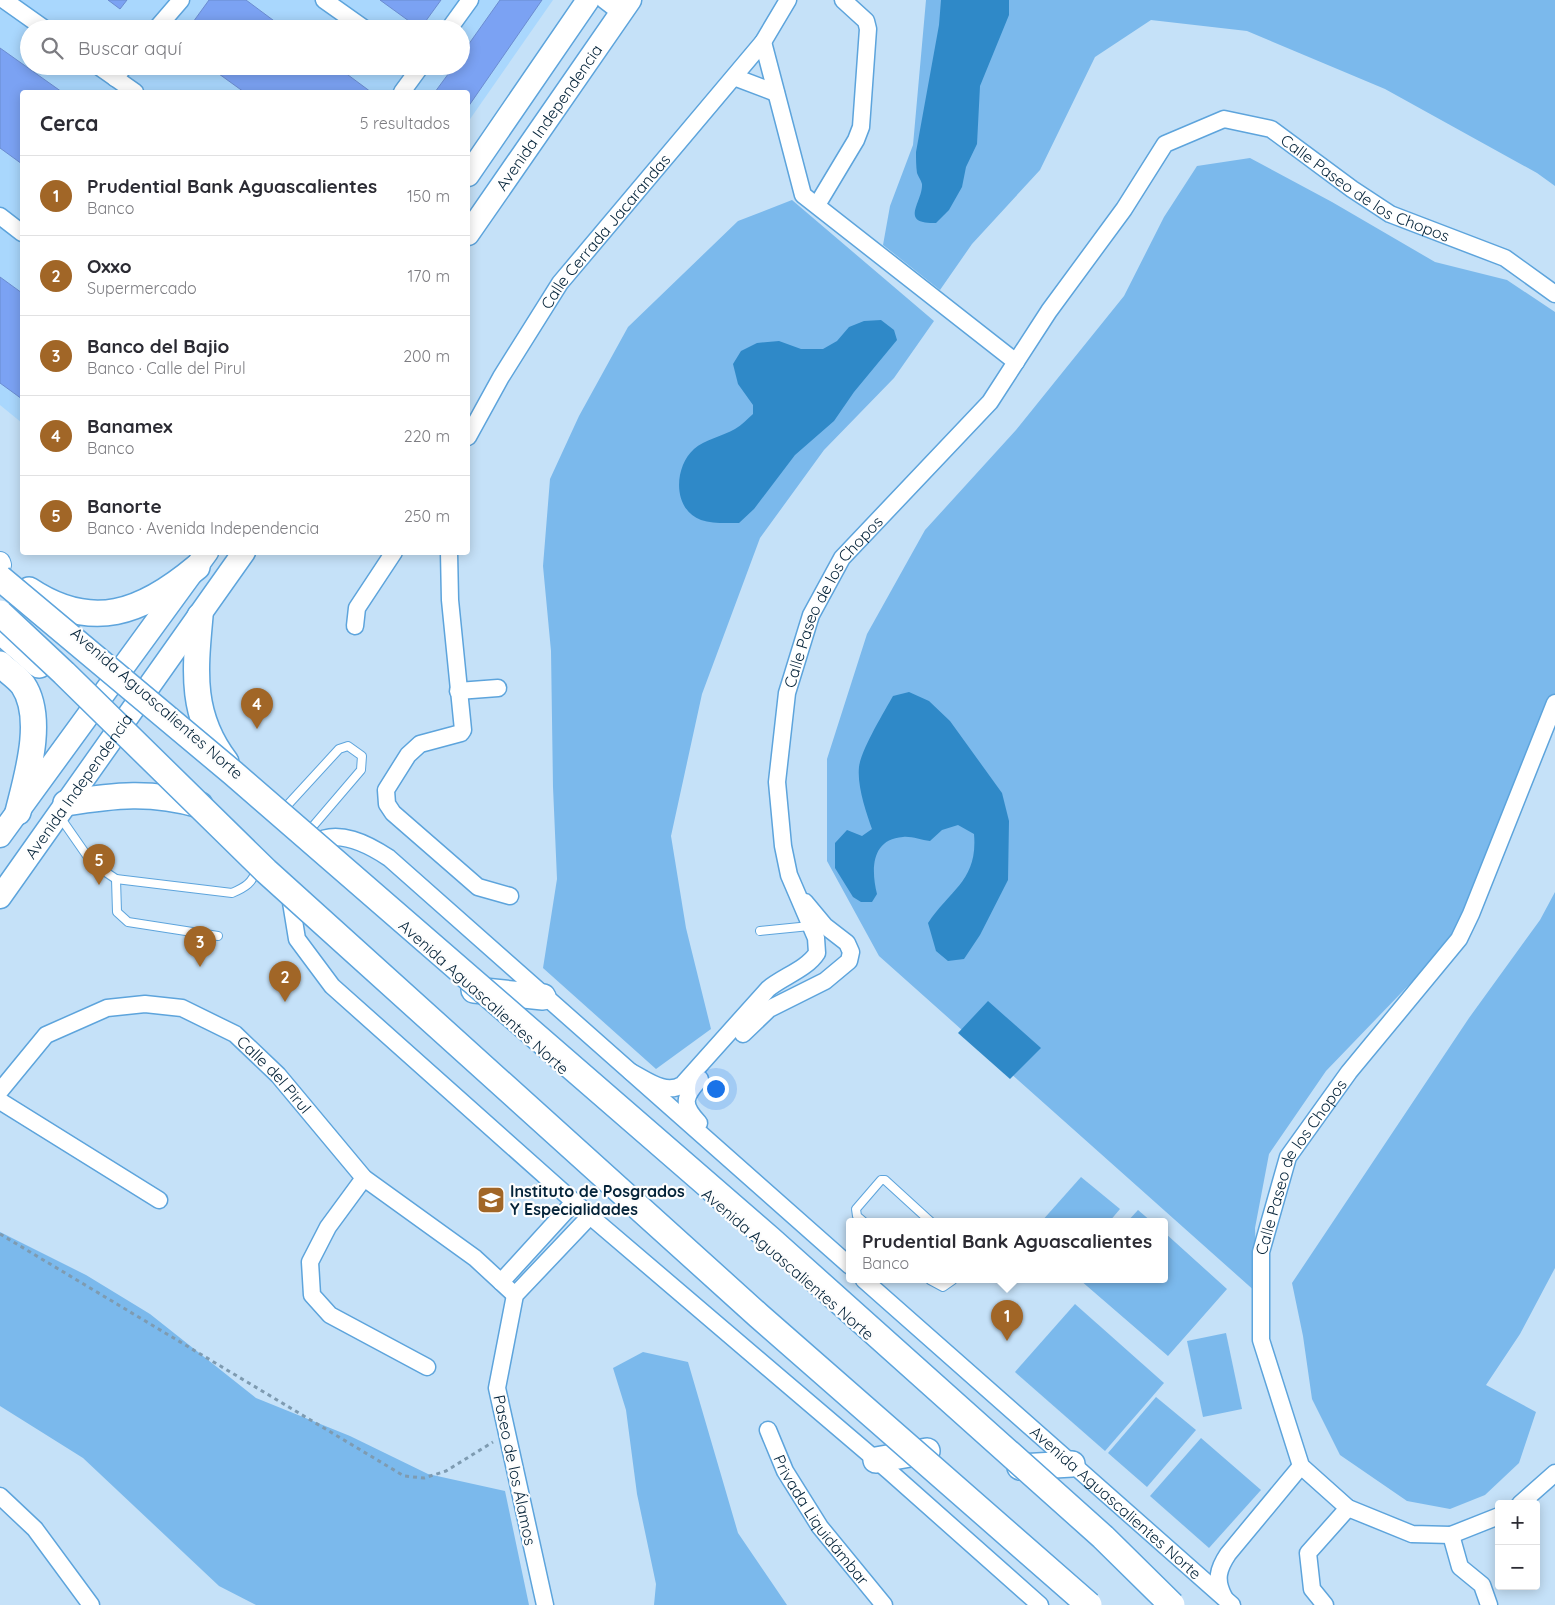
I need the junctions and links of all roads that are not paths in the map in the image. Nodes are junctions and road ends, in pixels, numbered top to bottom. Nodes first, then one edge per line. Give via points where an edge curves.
1 (4, 0) edge
2 (180, 0) edge
3 (324, 0) edge
4 (470, 0) edge
5 (588, 0) edge
6 (788, 0) edge
7 (843, 0) edge
8 (618, 4) edge
9 (32, 20) edge
10 (163, 20) edge
11 (352, 20) edge
12 (456, 20) edge
13 (763, 42) junction
14 (122, 75) edge
15 (414, 75) edge
16 (734, 77) junction
17 (134, 90) edge
18 (403, 90) edge
19 (776, 93) junction
20 (470, 172) edge
21 (817, 205) junction
22 (0, 216) edge
23 (20, 231) edge
24 (470, 231) edge
25 (1555, 294) edge
26 (1016, 362) junction
27 (470, 433) edge
28 (242, 555) edge
29 (392, 555) edge
30 (449, 555) edge
31 (202, 560) edge
32 (0, 563) edge
33 (0, 578) edge
34 (29, 590) junction
35 (0, 613) edge
36 (200, 616) junction
37 (355, 626) dead end
38 (0, 631) edge
39 (0, 664) edge
40 (119, 671) junction
41 (498, 688) dead end
42 (458, 691) junction
43 (143, 694) junction
44 (1555, 703) edge
45 (92, 710) junction
46 (114, 733) junction
47 (230, 768) junction
48 (200, 805) junction
49 (62, 809) junction
50 (18, 812) junction
51 (282, 812) junction
52 (0, 836) edge
53 (310, 839) junction
54 (260, 860) junction
55 (116, 879) junction
56 (287, 883) junction
57 (795, 891) junction
58 (510, 896) dead end
59 (0, 897) edge
60 (810, 926) junction
61 (760, 931) dead end
62 (218, 936) dead end
63 (474, 990) junction
64 (543, 997) junction
65 (631, 1072) junction
66 (0, 1091) edge
67 (0, 1101) edge
68 (741, 1168) junction
69 (364, 1178) junction
70 (159, 1200) dead end
71 (574, 1202) junction
72 (924, 1215) junction
73 (590, 1216) junction
74 (859, 1218) edge
75 (921, 1218) edge
76 (927, 1218) edge
77 (846, 1262) edge
78 (501, 1282) junction
79 (870, 1283) edge
80 (936, 1283) edge
81 (949, 1283) edge
82 (515, 1295) junction
83 (427, 1367) dead end
84 (768, 1430) dead end
85 (927, 1451) junction
86 (876, 1460) junction
87 (1072, 1464) junction
88 (1301, 1466) junction
89 (1020, 1467) junction
90 (1555, 1473) edge
91 (0, 1496) edge
92 (1525, 1500) edge
93 (1348, 1508) junction
94 (1495, 1518) edge
95 (1451, 1535) junction
96 (1228, 1554) junction
97 (1183, 1562) junction
98 (1228, 1601) edge
99 (91, 1605) edge
100 (545, 1605) edge
101 (884, 1605) edge
102 (1040, 1605) edge
103 (1089, 1605) edge
104 (1100, 1605) edge
105 (1173, 1605) edge
106 (1325, 1605) edge
107 (1489, 1605) edge

1 - 9 street
2 - 10 street
3 - 11 street
4 - 12 street
5 - 20 main road, Avenida Independencia
6 - 13 street
7 - 21 street via 866,21 868,29 861,126
8 - 24 main road, Avenida Independencia
13 - 16 street, Calle Cerrada Jacarandas
13 - 19 street
14 - 17 street
15 - 18 street
16 - 19 street
16 - 27 street, Calle Cerrada Jacarandas via 560,283
19 - 21 street via 800,188 803,195
21 - 26 street
22 - 23 street
25 - 26 street, Calle Paseo de los Chopos via 1506,258 1390,214 1271,129 1224,119 1165,144 1124,210 1049,311
26 - 57 street, Calle Paseo de los Chopos via 990,402 842,558 811,615 787,693 777,782 783,846
28 - 36 main road, Avenida Independencia
29 - 37 street via 357,608
30 - 42 street
31 - 34 main road via 152,599 95,615 60,608
31 - 40 main road, Avenida Independencia
32 - 34 main road, Avenida Aguascalientes Norte
32 - 47 main road via 212,739 225,752
33 - 47 main road, bridge
34 - 40 main road, Avenida Aguascalientes Norte
35 - 103 main road, bridge via 273,878 759,1316
36 - 43 main road, Avenida Independencia
36 - 47 main road via 196,664 198,700 207,733
38 - 45 main road
39 - 50 main road via 22,684 34,720
40 - 43 main road, Avenida Aguascalientes Norte
40 - 45 main road, Avenida Independencia
41 - 42 street
42 - 58 street via 463,732 420,744 408,755 386,790 386,804 478,887
43 - 46 main road, Avenida Independencia
43 - 47 main road, Avenida Aguascalientes Norte
44 - 88 street, Calle Paseo de los Chopos via 1459,939 1348,1072 1288,1157 1262,1252 1261,1340
45 - 46 main road
45 - 50 main road, Avenida Independencia
46 - 48 main road
46 - 49 main road, Avenida Independencia
47 - 51 main road, Avenida Aguascalientes Norte
47 - 105 main road, bridge via 770,1239 1103,1537
48 - 49 main road via 134,794
48 - 54 main road
49 - 55 lane via 92,863
49 - 59 main road, Avenida Independencia
50 - 52 main road, Avenida Independencia
51 - 53 main road, Avenida Aguascalientes Norte
51 - 53 lane via 339,749 348,746 362,756 361,770
53 - 63 main road, Avenida Aguascalientes Norte
53 - 64 street via 345,838 368,845 389,858
54 - 55 lane via 254,880 232,893
54 - 56 main road
55 - 62 lane via 117,912 128,922
56 - 71 street via 297,939 332,986
56 - 85 main road
57 - 60 street, Calle Paseo de los Chopos
57 - 68 street, Calle Paseo de los Chopos via 826,926 847,943 851,952 849,961 825,980 761,1015 686,1098 692,1115 730,1152
60 - 61 lane
60 - 65 street, Calle Paseo de los Chopos via 818,943 813,958 768,990 682,1085 664,1088
63 - 64 main road
63 - 89 main road, Avenida Aguascalientes Norte
64 - 65 street
65 - 68 street
66 - 69 street, Calle del Pirul via 46,1035 107,1008 145,1004 182,1008 243,1041 278,1075
67 - 70 street
68 - 77 street
69 - 78 street, Calle del Pirul via 475,1258
69 - 83 street via 328,1227 310,1262 312,1295 330,1315
71 - 73 street
71 - 78 street
72 - 74 lane via 885,1180 881,1180 856,1209
72 - 75 lane
72 - 76 lane
73 - 82 street
73 - 86 street
78 - 82 street, Calle del Pirul
79 - 87 street, Avenida Aguascalientes Norte
80 - 81 lane via 943,1287
82 - 100 street, Paseo de los Álamos via 497,1388
84 - 101 street, Privada Liquidámbar via 785,1471 820,1527
85 - 86 main road
85 - 104 main road
86 - 102 street
87 - 89 main road
87 - 97 street, Avenida Aguascalientes Norte
88 - 93 street
88 - 96 street
89 - 105 main road, Avenida Aguascalientes Norte
90 - 92 street
91 - 99 street via 34,1529
93 - 95 street via 1412,1534
93 - 106 street via 1308,1553 1312,1589
94 - 95 street
95 - 107 street via 1460,1568 1482,1585
96 - 97 street via 1206,1566
96 - 98 street via 1219,1568 1218,1577
97 - 98 street, Avenida Aguascalientes Norte

